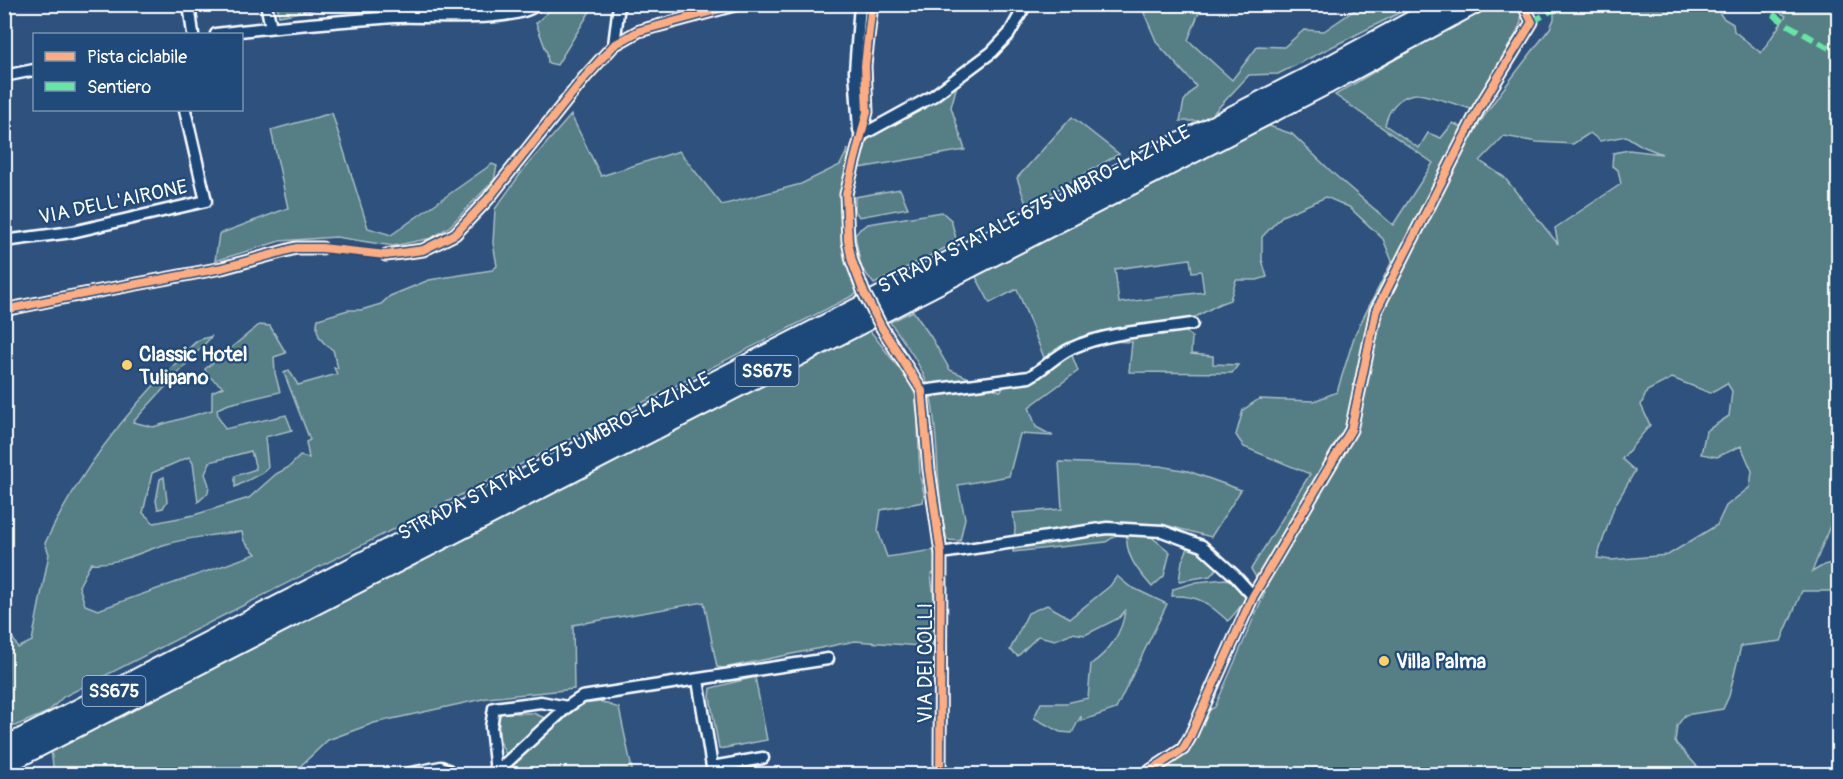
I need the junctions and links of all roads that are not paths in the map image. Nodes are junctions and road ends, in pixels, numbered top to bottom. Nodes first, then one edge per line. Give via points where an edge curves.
1 (189, 4) edge
2 (266, 4) edge
3 (400, 4) edge
4 (538, 4) edge
5 (619, 4) edge
6 (740, 4) edge
7 (860, 4) edge
8 (872, 4) edge
9 (1026, 4) edge
10 (1443, 4) edge
11 (1475, 4) edge
12 (1523, 4) edge
13 (398, 17) junction
14 (271, 27) junction
15 (193, 33) edge
16 (224, 33) edge
17 (614, 45) junction
18 (33, 70) edge
19 (4, 76) edge
20 (185, 111) edge
21 (860, 136) junction
22 (4, 241) edge
23 (322, 248) tunnel mouth
24 (386, 255) tunnel mouth
25 (4, 310) edge
26 (1192, 324) dead end
27 (922, 391) junction
28 (941, 553) junction
29 (1253, 596) junction
30 (828, 659) dead end
31 (698, 680) junction
32 (567, 707) junction
33 (58, 728) junction
34 (4, 734) edge
35 (30, 742) junction
36 (4, 747) edge
37 (763, 758) dead end
38 (4, 765) edge
39 (711, 771) edge
40 (495, 773) edge
41 (406, 774) edge
42 (450, 774) edge
43 (940, 774) edge
44 (1144, 774) edge

1 - 15 street
2 - 14 street
3 - 13 street
4 - 13 street via 531,10 499,15
5 - 17 street
6 - 17 street via 639,31
7 - 21 street via 855,71
8 - 21 street via 865,66 867,112
9 - 21 street via 992,52 933,96
10 - 33 highway, STRADA STATALE 675 UMBRO-LAZIALE / SS675 via 1310,76 373,556
11 - 33 highway, STRADA STATALE 675 UMBRO-LAZIALE / SS675 via 1326,85
12 - 29 street via 1532,22 1479,108 1376,311 1351,430
13 - 14 street
14 - 16 street
17 - 24 street via 455,234 423,250
18 - 19 street
20 - 22 street, VIA DELL'AIRONE via 206,201 72,232
21 - 27 street, bridge via 846,194 852,261 882,328
23 - 25 street via 296,248 222,268
26 - 27 street via 1090,340 1068,349 1029,377
27 - 28 street, VIA DEI COLLI
28 - 29 street via 1107,528 1162,531 1202,546
28 - 43 street, VIA DEI COLLI
29 - 44 street via 1183,749
30 - 31 street
31 - 32 street via 582,696
31 - 39 street
32 - 40 street
32 - 40 street via 541,702 494,708 491,727
33 - 35 highway, STRADA STATALE 675 UMBRO-LAZIALE / SS675
34 - 35 highway
35 - 36 highway, STRADA STATALE 675 UMBRO-LAZIALE / SS675
35 - 38 highway, STRADA STATALE 675 UMBRO-LAZIALE / SS675
37 - 39 street
41 - 42 street via 441,767

